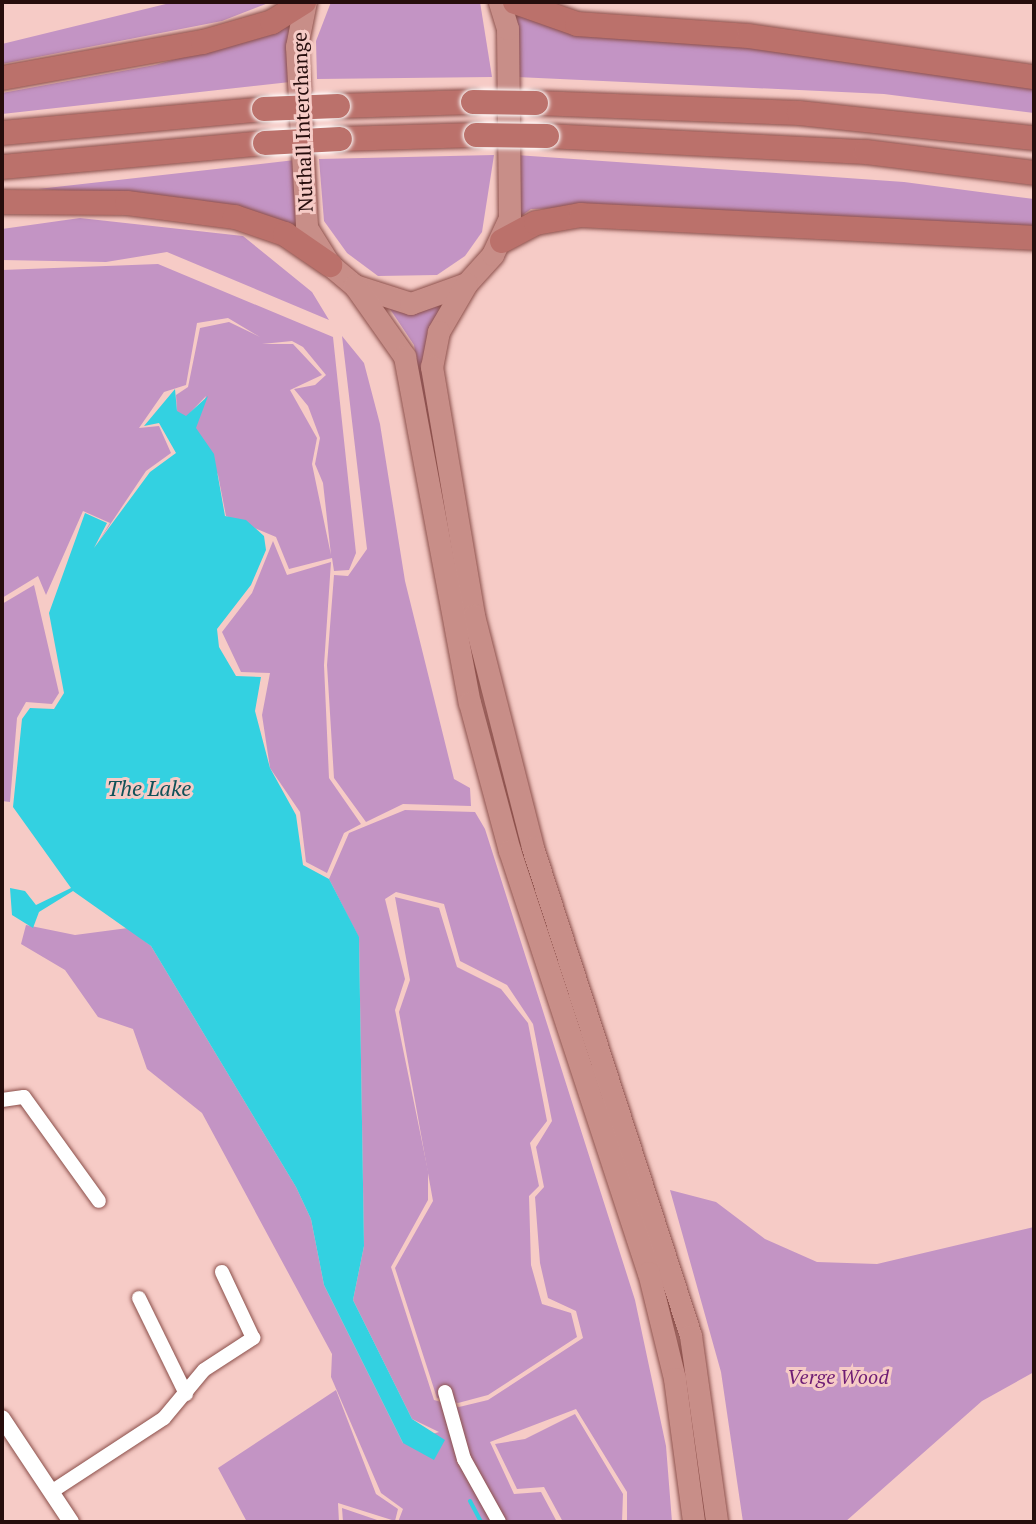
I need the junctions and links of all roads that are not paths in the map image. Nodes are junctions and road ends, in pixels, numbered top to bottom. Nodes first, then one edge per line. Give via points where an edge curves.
1 (305, 2) edge
2 (500, 2) edge
3 (515, 2) edge
4 (537, 2) edge
5 (620, 25) junction
6 (1034, 77) edge
7 (2, 78) edge
8 (2, 133) edge
9 (1034, 138) edge
10 (2, 167) edge
11 (1034, 173) edge
12 (2, 202) edge
13 (1034, 238) edge
14 (502, 241) junction
15 (330, 265) junction
16 (467, 284) junction
17 (355, 286) junction
18 (2, 1100) edge
19 (99, 1201) dead end
20 (222, 1272) dead end
21 (139, 1298) dead end
22 (445, 1392) dead end
23 (186, 1394) junction
24 (2, 1418) edge
25 (51, 1492) junction
26 (71, 1522) edge
27 (499, 1522) edge
28 (694, 1522) edge
29 (717, 1522) edge

1 - 7 highway via 272,22 213,40
1 - 15 highway, Nuthall Interchange via 297,47 301,208
2 - 14 highway via 513,160
3 - 5 highway via 555,19
4 - 5 highway
5 - 6 highway via 840,47
8 - 9 highway, bridge via 264,109 473,102 799,113
10 - 11 highway, bridge via 265,143 476,135 866,152
12 - 15 highway via 127,203 235,217 285,234
13 - 14 highway via 581,215 536,223
14 - 16 highway
15 - 17 highway, Nuthall Interchange
16 - 17 highway, Nuthall Interchange via 411,304
16 - 29 highway via 439,332 432,367 474,616 537,861 691,1336
17 - 28 highway via 405,357 470,703 510,851 649,1273 675,1379
18 - 19 street via 24,1097
20 - 23 street via 253,1338 204,1370
21 - 23 street
22 - 27 street via 464,1459
23 - 25 street via 164,1418
24 - 25 street
25 - 26 street

